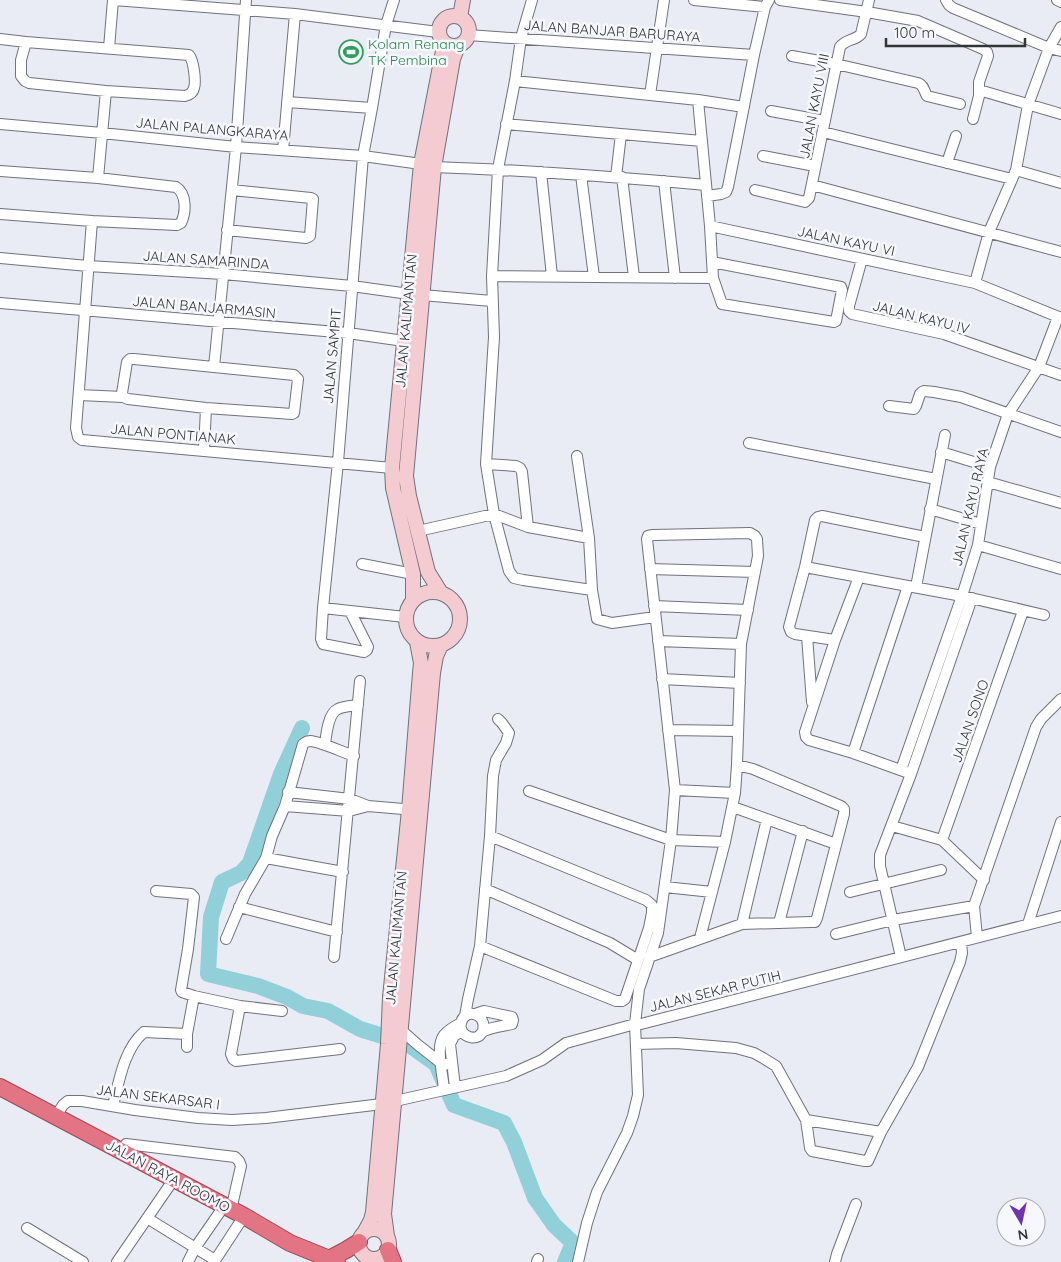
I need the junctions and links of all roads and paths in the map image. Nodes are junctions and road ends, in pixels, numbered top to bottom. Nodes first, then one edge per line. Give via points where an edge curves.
1 (114, 0) edge
2 (246, 0) edge
3 (394, 0) edge
4 (454, 0) edge
5 (463, 0) edge
6 (532, 0) edge
7 (664, 0) edge
8 (694, 0) edge
9 (780, 0) edge
10 (870, 0) edge
11 (946, 0) edge
12 (1057, 0) edge
13 (1061, 2) edge
14 (825, 3) edge
15 (767, 4) edge
16 (245, 11) junction
17 (867, 12) junction
18 (295, 14) junction
19 (455, 17) junction
20 (386, 25) junction
21 (1061, 27) edge
22 (468, 34) junction
23 (440, 37) junction
24 (521, 38) junction
25 (0, 39) edge
26 (26, 42) junction
27 (458, 46) junction
28 (109, 48) junction
29 (657, 48) junction
30 (1049, 48) junction
31 (1061, 51) edge
32 (754, 55) junction
33 (792, 56) dead end
34 (836, 64) junction
35 (515, 81) junction
36 (980, 90) junction
37 (106, 92) junction
38 (650, 95) junction
39 (698, 100) junction
40 (287, 102) junction
41 (960, 104) dead end
42 (1028, 105) junction
43 (744, 107) junction
44 (372, 108) junction
45 (771, 111) dead end
46 (1061, 114) edge
47 (973, 120) dead end
48 (0, 124) edge
49 (506, 124) junction
50 (824, 126) junction
51 (102, 133) junction
52 (621, 134) junction
53 (956, 136) dead end
54 (702, 142) junction
55 (236, 146) junction
56 (283, 150) junction
57 (363, 156) junction
58 (764, 156) dead end
59 (947, 163) junction
60 (428, 166) junction
61 (816, 166) junction
62 (498, 169) junction
63 (0, 171) edge
64 (541, 172) junction
65 (581, 174) junction
66 (1014, 174) junction
67 (619, 177) junction
68 (98, 178) junction
69 (664, 181) junction
70 (1061, 183) edge
71 (706, 185) junction
72 (812, 185) junction
73 (232, 190) junction
74 (755, 190) dead end
75 (707, 196) junction
76 (0, 214) edge
77 (92, 221) junction
78 (710, 226) junction
79 (227, 230) junction
80 (989, 232) junction
81 (1061, 252) edge
82 (0, 258) edge
83 (862, 259) junction
84 (712, 262) junction
85 (88, 266) junction
86 (223, 274) junction
87 (492, 276) junction
88 (552, 276) junction
89 (594, 277) junction
90 (634, 277) junction
91 (675, 278) junction
92 (713, 278) junction
93 (975, 283) junction
94 (352, 286) junction
95 (415, 294) junction
96 (492, 301) junction
97 (0, 303) edge
98 (86, 311) junction
99 (1059, 317) edge
100 (218, 322) junction
101 (348, 333) junction
102 (404, 341) junction
103 (214, 366) junction
104 (1039, 367) junction
105 (1061, 375) edge
106 (79, 396) junction
107 (124, 397) junction
108 (888, 406) dead end
109 (206, 408) junction
110 (404, 412) junction
111 (1008, 414) junction
112 (1061, 432) edge
113 (945, 435) dead end
114 (750, 443) dead end
115 (204, 450) junction
116 (941, 452) junction
117 (578, 456) dead end
118 (338, 462) junction
119 (486, 464) junction
120 (990, 467) junction
121 (392, 468) junction
122 (936, 479) junction
123 (988, 482) junction
124 (1061, 503) edge
125 (930, 509) junction
126 (494, 514) junction
127 (981, 524) junction
128 (528, 527) junction
129 (418, 531) junction
130 (925, 537) junction
131 (588, 538) junction
132 (978, 545) junction
133 (362, 564) dead end
134 (805, 567) junction
135 (1061, 569) edge
136 (650, 570) junction
137 (756, 572) junction
138 (413, 574) junction
139 (859, 577) junction
140 (912, 587) junction
141 (592, 590) junction
142 (441, 593) junction
143 (967, 597) junction
144 (413, 600) junction
145 (323, 608) junction
146 (748, 610) junction
147 (1023, 610) junction
148 (350, 611) junction
149 (655, 612) junction
150 (1044, 616) dead end
151 (405, 617) junction
152 (807, 636) junction
153 (835, 640) junction
154 (658, 641) junction
155 (418, 642) junction
156 (741, 644) junction
157 (441, 645) junction
158 (662, 679) junction
159 (360, 681) dead end
160 (740, 683) junction
161 (1061, 699) edge
162 (358, 705) junction
163 (813, 707) junction
164 (498, 719) dead end
165 (668, 730) junction
166 (738, 730) junction
167 (324, 745) junction
168 (853, 753) junction
169 (354, 756) junction
170 (737, 765) junction
171 (900, 770) junction
172 (911, 774) junction
173 (675, 790) junction
174 (288, 792) junction
175 (529, 792) dead end
176 (735, 793) junction
177 (350, 799) junction
178 (285, 806) junction
179 (368, 806) junction
180 (733, 807) junction
181 (415, 810) junction
182 (349, 811) junction
183 (768, 819) junction
184 (1061, 822) edge
185 (892, 826) junction
186 (803, 832) junction
187 (490, 836) junction
188 (671, 840) junction
189 (942, 840) junction
190 (726, 842) junction
191 (836, 844) junction
192 (266, 858) junction
193 (941, 870) dead end
194 (342, 872) junction
195 (984, 881) junction
196 (885, 884) junction
197 (665, 888) junction
198 (485, 889) junction
199 (156, 890) dead end
200 (712, 892) junction
201 (850, 892) dead end
202 (974, 906) junction
203 (239, 907) junction
204 (1061, 916) edge
205 (893, 920) junction
206 (742, 924) junction
207 (780, 924) junction
208 (1028, 924) junction
209 (337, 932) junction
210 (836, 934) dead end
211 (977, 937) junction
212 (700, 938) junction
213 (226, 939) dead end
214 (961, 942) junction
215 (480, 946) junction
216 (649, 957) junction
217 (901, 957) junction
218 (334, 958) dead end
219 (638, 960) junction
220 (194, 996) junction
221 (240, 1006) junction
222 (282, 1011) dead end
223 (466, 1021) junction
224 (635, 1024) junction
225 (396, 1029) junction
226 (483, 1031) junction
227 (187, 1034) junction
228 (636, 1044) junction
229 (187, 1046) dead end
230 (340, 1049) dead end
231 (441, 1062) junction
232 (452, 1065) junction
233 (0, 1087) edge
234 (455, 1087) junction
235 (444, 1090) junction
236 (388, 1103) junction
237 (113, 1106) junction
238 (56, 1116) junction
239 (806, 1120) junction
240 (881, 1132) junction
241 (122, 1152) junction
242 (174, 1179) junction
243 (856, 1204) dead end
244 (233, 1211) junction
245 (147, 1218) junction
246 (27, 1228) dead end
247 (361, 1247) edge
248 (195, 1248) junction
249 (386, 1253) edge
250 (333, 1260) edge
251 (215, 1261) edge
252 (83, 1262) edge
253 (117, 1262) edge
254 (188, 1262) edge
255 (578, 1262) edge
256 (835, 1262) edge

1 - 16 street
1 - 28 street
2 - 16 street
3 - 20 street, JALAN SAMPIT
4 - 19 main road
5 - 19 main road
6 - 24 street
7 - 29 street
8 - 15 street
9 - 14 street
10 - 17 street, JALAN KAYU VIII
11 - 30 street via 953,8
12 - 13 street
14 - 17 street
15 - 32 street
16 - 18 street
16 - 55 street
17 - 34 street, JALAN KAYU VIII via 861,34 842,44
17 - 36 street via 918,22 983,49 988,56 979,82
18 - 20 street
18 - 40 street
19 - 22 main road via 464,20
19 - 23 main road via 439,26
20 - 23 street
20 - 44 street, JALAN SAMPIT
21 - 30 street
22 - 24 street, JALAN BANJAR BARURAYA
22 - 27 main road
23 - 27 main road via 447,45
23 - 60 main road, JALAN KALIMANTAN via 443,51
24 - 29 street, JALAN BANJAR BARURAYA
24 - 35 street
25 - 26 street
26 - 28 street
26 - 37 street via 21,60 21,76 25,81
27 - 60 main road, JALAN KALIMANTAN
28 - 37 street via 190,55 195,88 192,94 185,96
29 - 32 street, JALAN BANJAR BARURAYA
29 - 38 street
30 - 31 street
30 - 42 street
32 - 43 street
33 - 34 street
34 - 41 street via 921,84 927,96
34 - 50 street, JALAN KAYU VIII
35 - 38 street
35 - 49 street
36 - 42 street
36 - 47 street
37 - 51 street
38 - 39 street
39 - 43 street
39 - 54 street
40 - 44 street
40 - 56 street
42 - 46 street
42 - 66 street
43 - 75 street via 726,192
44 - 57 street, JALAN SAMPIT
45 - 50 street
48 - 51 street, JALAN PALANGKARAYA
49 - 52 street
49 - 62 street
50 - 59 street
50 - 61 street, JALAN KAYU VIII
51 - 55 street, JALAN PALANGKARAYA
51 - 68 street
52 - 54 street
52 - 67 street
53 - 59 street
54 - 71 street
55 - 56 street, JALAN PALANGKARAYA
55 - 73 street
56 - 57 street, JALAN PALANGKARAYA
57 - 60 street, JALAN PALANGKARAYA
57 - 94 street, JALAN SAMPIT
58 - 61 street
59 - 66 street
60 - 62 street, JALAN PALANGKARAYA
60 - 95 main road, JALAN KALIMANTAN
61 - 72 street, JALAN KAYU VIII
62 - 64 street, JALAN PALANGKARAYA
62 - 87 street
63 - 68 street
64 - 65 street, JALAN PALANGKARAYA
64 - 88 street
65 - 67 street, JALAN PALANGKARAYA
65 - 89 street
66 - 70 street
66 - 80 street
67 - 69 street, JALAN PALANGKARAYA
67 - 90 street
68 - 77 street via 176,187 184,196 183,218 177,225
69 - 71 street, JALAN PALANGKARAYA
69 - 91 street
71 - 75 street
72 - 74 street, JALAN KAYU VIII via 805,202
72 - 80 street
73 - 79 street
73 - 79 street via 312,198 310,236
75 - 78 street
76 - 77 street
77 - 85 street, JALAN PONTIANAK
78 - 83 street, JALAN KAYU VI
78 - 84 street
79 - 86 street
80 - 81 street
80 - 93 street
82 - 85 street, JALAN SAMARINDA
83 - 93 street, JALAN KAYU VI
83 - 104 street, JALAN KAYU IV via 849,306 852,314 944,334
84 - 92 street
84 - 92 street via 841,287 836,321 723,305
85 - 86 street, JALAN SAMARINDA
85 - 98 street, JALAN PONTIANAK
86 - 94 street, JALAN SAMARINDA
86 - 100 street
87 - 88 street
87 - 96 street
88 - 89 street
89 - 90 street
90 - 91 street
91 - 92 street
93 - 99 street, JALAN KAYU VI
94 - 95 street, JALAN SAMARINDA
94 - 101 street, JALAN SAMPIT
95 - 96 street, JALAN SAMARINDA
95 - 102 main road, JALAN KALIMANTAN
95 - 110 main road, JALAN KALIMANTAN
96 - 119 street via 494,336
97 - 98 street, JALAN BANJARMASIN
98 - 100 street, JALAN BANJARMASIN
98 - 106 street, JALAN PONTIANAK
99 - 104 street, JALAN KAYU RAYA
100 - 101 street, JALAN BANJARMASIN
100 - 103 street
101 - 102 street, JALAN BANJARMASIN
101 - 118 street, JALAN SAMPIT
102 - 110 main road, JALAN KALIMANTAN
103 - 107 street via 130,359 122,393
103 - 109 street via 294,375 298,379 295,409 292,414
104 - 105 street
104 - 111 street, JALAN KAYU RAYA
106 - 107 street
106 - 115 street, JALAN PONTIANAK via 76,428 82,440
107 - 109 street
108 - 111 street via 914,409 924,391 961,397
109 - 115 street
110 - 121 main road, JALAN KALIMANTAN
110 - 129 main road, JALAN KALIMANTAN via 406,476
111 - 112 street
111 - 120 street, JALAN KAYU RAYA
113 - 116 street
114 - 122 street
115 - 118 street, JALAN PONTIANAK
116 - 120 street
116 - 122 street
117 - 131 street
118 - 121 street, JALAN PONTIANAK
118 - 145 street, JALAN SAMPIT
119 - 126 street
119 - 128 street via 520,468
120 - 123 street, JALAN KAYU RAYA
121 - 138 main road, JALAN KALIMANTAN via 393,488
122 - 125 street
123 - 124 street
123 - 127 street, JALAN KAYU RAYA
125 - 127 street
125 - 130 street
126 - 128 street
126 - 129 street
126 - 141 street via 509,571 514,578
127 - 132 street, JALAN KAYU RAYA
128 - 131 street
129 - 142 main road, JALAN KALIMANTAN via 428,572
130 - 134 street via 822,516 815,520
130 - 140 street
131 - 141 street
132 - 135 street
132 - 143 street, JALAN KAYU RAYA
133 - 138 street
134 - 139 street
134 - 152 street via 789,627 791,632
136 - 137 street
136 - 137 street via 648,536 750,533 756,539
136 - 149 street
137 - 146 street
138 - 144 main road, JALAN KALIMANTAN
139 - 140 street
139 - 153 street
140 - 143 street
140 - 168 street
141 - 149 street via 597,619 612,623
142 - 144 main road via 421,594
142 - 157 main road via 455,603 460,619 455,635
143 - 147 street
143 - 171 street
143 - 172 street
144 - 151 main road
145 - 148 street
145 - 148 street, JALAN SAMPIT via 323,644 364,652 368,647
146 - 149 street
146 - 156 street
147 - 150 street
147 - 189 street, JALAN SONO
148 - 151 street
149 - 154 street
151 - 155 main road via 410,635
152 - 153 street
152 - 163 street
153 - 163 street
154 - 156 street
154 - 158 street
155 - 157 main road
155 - 181 main road, JALAN KALIMANTAN via 421,663
156 - 160 street
157 - 181 main road, JALAN KALIMANTAN via 433,673
158 - 160 street
158 - 165 street
159 - 162 street
160 - 166 street
161 - 195 street via 1036,728
162 - 167 street via 337,709 333,713
162 - 169 street
163 - 168 street via 806,737
164 - 187 street via 509,733 496,760 493,776
165 - 166 street
165 - 173 street
166 - 170 street
167 - 169 street
167 - 174 street via 310,741 303,744
168 - 171 street
169 - 177 street
170 - 176 street
170 - 191 street via 841,806 844,814
171 - 172 street
172 - 185 street
173 - 176 street
173 - 188 street
174 - 177 street
174 - 178 street
175 - 188 street
176 - 180 street
177 - 179 street
177 - 182 street
178 - 182 street
178 - 192 street
179 - 181 street
179 - 182 street
180 - 183 street
180 - 190 street
181 - 225 main road, JALAN KALIMANTAN
182 - 194 street
183 - 186 street
183 - 206 street
184 - 208 street
185 - 189 street
185 - 196 street via 880,855
186 - 191 street
186 - 207 street
187 - 198 street
187 - 219 street via 652,905 649,928
188 - 190 street
188 - 197 street
189 - 195 street
190 - 200 street
191 - 207 street via 815,922
192 - 194 street
192 - 203 street
193 - 196 street
194 - 209 street
195 - 202 street
196 - 201 street
196 - 205 street
197 - 200 street
197 - 216 street via 658,933
198 - 215 street
198 - 219 street via 610,943
199 - 220 street via 194,897 181,990
200 - 212 street
202 - 205 street
202 - 211 street
203 - 209 street
203 - 213 street
204 - 208 street, JALAN SEKAR PUTIH
205 - 210 street
205 - 217 street
206 - 207 street
206 - 212 street
208 - 211 street, JALAN SEKAR PUTIH
209 - 218 street
211 - 214 street, JALAN SEKAR PUTIH
212 - 216 street
214 - 217 street, JALAN SEKAR PUTIH
214 - 240 street via 960,962 918,1067
215 - 219 street via 622,1002 626,999
215 - 223 street
216 - 224 street via 639,989
217 - 224 street, JALAN SEKAR PUTIH
220 - 221 street
220 - 227 street
221 - 222 street
221 - 230 street via 231,1054 236,1061
223 - 226 street via 480,1016
223 - 226 street via 466,1036 479,1036
223 - 226 street via 484,1011 512,1017 512,1024
223 - 231 street via 449,1030 439,1043
223 - 232 street via 451,1040
224 - 228 street
224 - 234 street, JALAN SEKAR PUTIH via 566,1043 542,1060 506,1076
225 - 231 street
225 - 236 main road, JALAN KALIMANTAN
227 - 229 street
227 - 237 street via 144,1032 137,1038 118,1082
228 - 239 street via 676,1043 754,1052 776,1066
228 - 255 street via 638,1095 633,1116 597,1192
231 - 232 street
231 - 235 street
232 - 234 street
233 - 238 highway, JALAN RAYA ROOMO
234 - 235 street, JALAN SEKAR PUTIH
235 - 236 street, JALAN SEKAR PUTIH
236 - 237 street, JALAN SEKARSAR I via 232,1120
236 - 247 main road, JALAN KALIMANTAN via 373,1212
236 - 249 main road, JALAN KALIMANTAN via 384,1214
237 - 238 street, JALAN SEKARSAR I via 68,1101
238 - 241 highway, JALAN RAYA ROOMO
239 - 240 street
239 - 240 street via 812,1151 865,1161 868,1161
241 - 242 highway, JALAN RAYA ROOMO
241 - 244 street via 126,1144 236,1157 241,1166
242 - 244 highway, JALAN RAYA ROOMO
242 - 245 street
243 - 256 street
244 - 248 street
244 - 250 highway, JALAN RAYA ROOMO via 290,1243
244 - 251 street
245 - 248 street
245 - 253 street
246 - 252 street
247 - 249 main road via 368,1258 378,1259
247 - 249 main road via 368,1230 379,1230
247 - 250 highway via 346,1250
248 - 251 street
248 - 254 street

